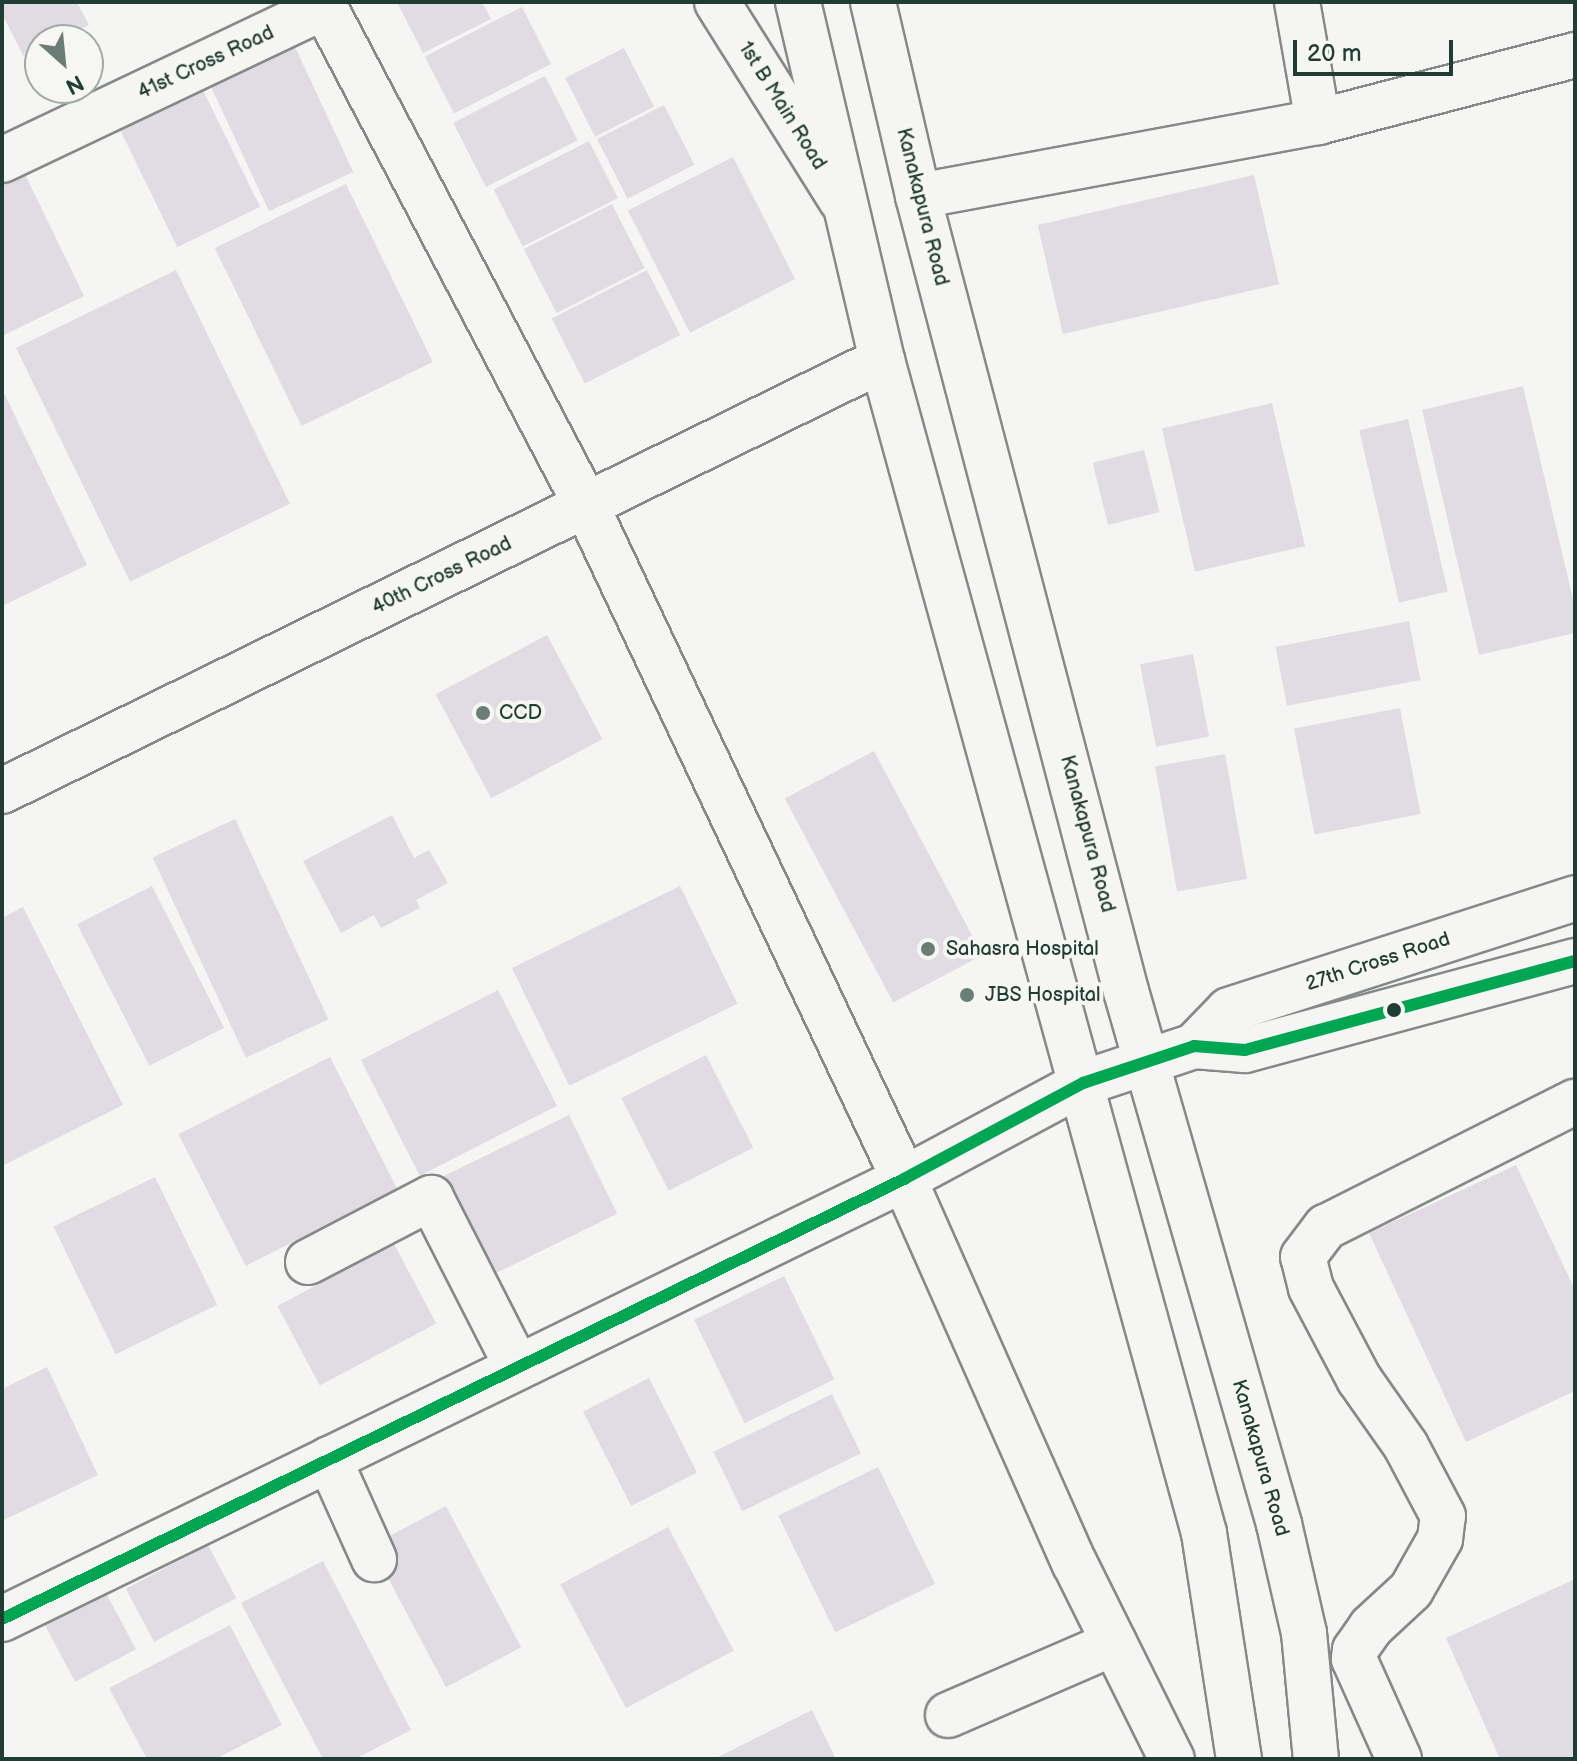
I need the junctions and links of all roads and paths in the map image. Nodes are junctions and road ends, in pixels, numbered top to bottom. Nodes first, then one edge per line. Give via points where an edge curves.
1 (717, 2) edge
2 (798, 2) edge
3 (873, 2) edge
4 (1297, 2) edge
5 (323, 4) edge
6 (1575, 55) edge
7 (1318, 122) junction
8 (2, 160) edge
9 (918, 196) junction
10 (847, 209) junction
11 (882, 360) junction
12 (586, 505) junction
13 (2, 791) edge
14 (1575, 898) edge
15 (1575, 961) edge
16 (1194, 1046) junction
17 (1146, 1062) junction
18 (1083, 1083) junction
19 (1575, 1102) edge
20 (904, 1179) junction
21 (308, 1262) dead end
22 (517, 1367) junction
23 (329, 1459) junction
24 (374, 1559) dead end
25 (2, 1619) edge
26 (1114, 1643) junction
27 (948, 1715) dead end
28 (1172, 1759) edge
29 (1239, 1759) edge
30 (1316, 1759) edge
31 (1399, 1759) edge

1 - 10 street, 1st B Main Road
2 - 10 street
3 - 9 street, Kanakapura Road
4 - 7 street
5 - 8 street, 41st Cross Road
5 - 12 street
6 - 7 street
7 - 9 street
9 - 17 street, Kanakapura Road
10 - 11 street
11 - 12 street, 40th Cross Road
11 - 18 street
12 - 13 street, 40th Cross Road
12 - 20 street
14 - 16 street, 27th Cross Road via 1229,1010
15 - 16 street, 27th Cross Road via 1245,1050
16 - 17 street, 27th Cross Road
17 - 18 street, 27th Cross Road
17 - 30 street, Kanakapura Road via 1279,1524 1304,1633
18 - 20 street, 27th Cross Road
18 - 29 street via 1204,1533
19 - 31 street via 1326,1227 1303,1257 1311,1288 1359,1379 1406,1446 1443,1516 1440,1539 1417,1580 1362,1638 1354,1659
20 - 22 street, 27th Cross Road
20 - 26 street
21 - 22 street via 431,1198
22 - 23 street, 27th Cross Road
23 - 24 street
23 - 25 street, 27th Cross Road
26 - 27 street
26 - 28 street

